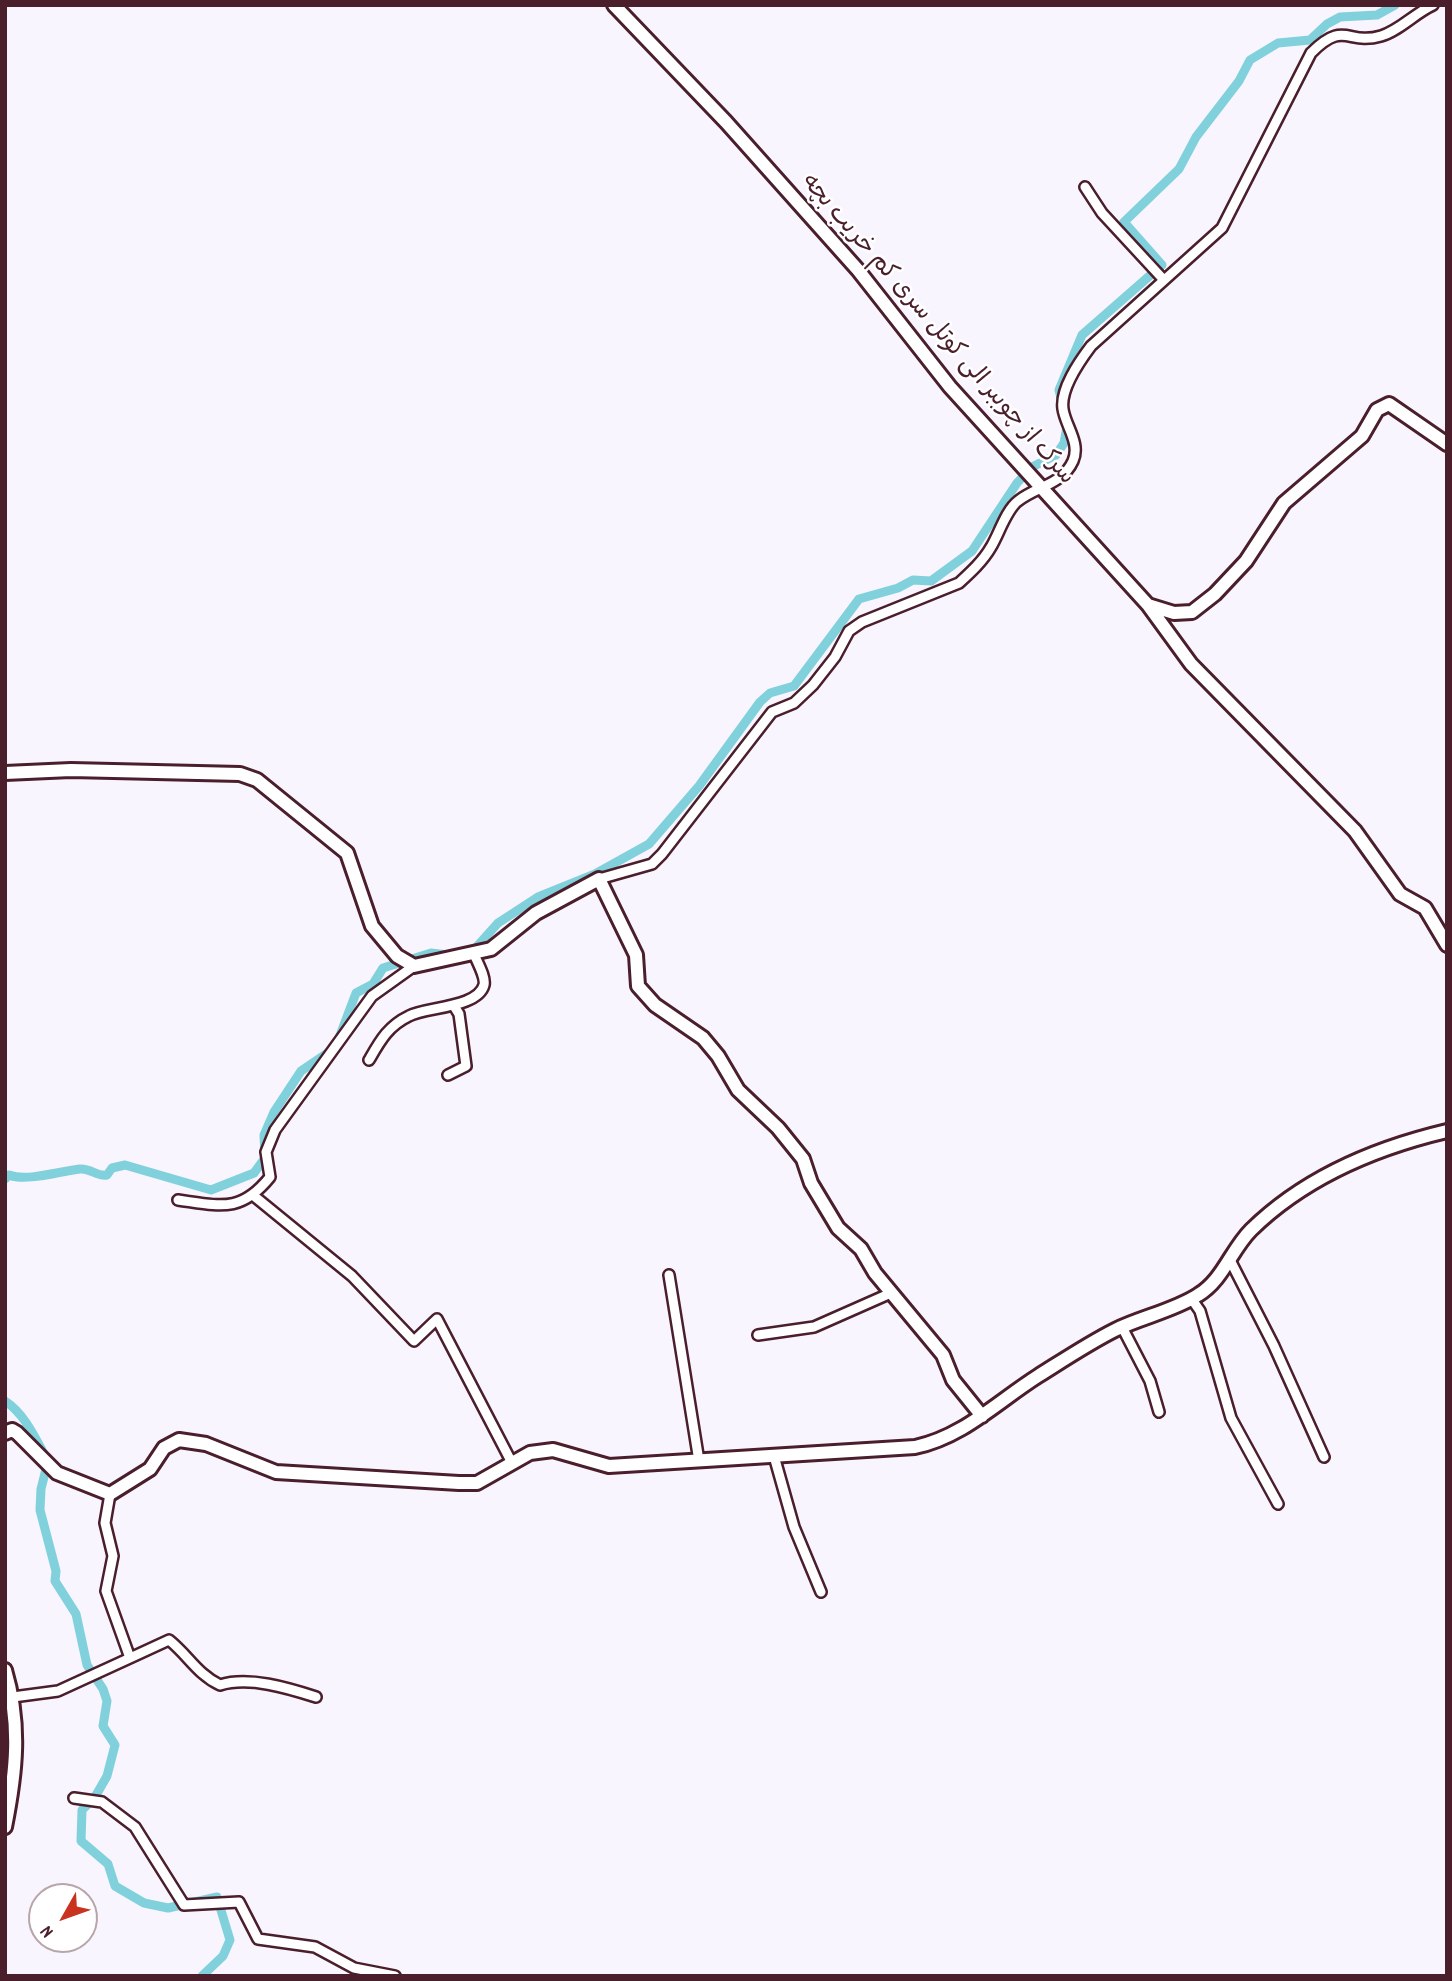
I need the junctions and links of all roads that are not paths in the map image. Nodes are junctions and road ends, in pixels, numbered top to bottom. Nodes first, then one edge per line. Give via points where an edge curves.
1 (614, 5) edge
2 (1433, 5) edge
3 (1085, 187) dead end
4 (1163, 279) junction
5 (1447, 444) edge
6 (1043, 489) junction
7 (1147, 605) junction
8 (5, 773) edge
9 (599, 879) junction
10 (1447, 945) edge
11 (474, 954) junction
12 (414, 966) junction
13 (454, 1006) junction
14 (369, 1060) dead end
15 (448, 1074) dead end
16 (1447, 1131) edge
17 (254, 1196) junction
18 (178, 1199) dead end
19 (1230, 1260) junction
20 (669, 1275) dead end
21 (891, 1293) junction
22 (1191, 1298) junction
23 (1122, 1327) junction
24 (758, 1335) dead end
25 (1159, 1412) dead end
26 (982, 1416) junction
27 (5, 1433) edge
28 (774, 1456) junction
29 (1324, 1457) dead end
30 (699, 1461) junction
31 (512, 1463) junction
32 (110, 1494) junction
33 (1278, 1504) dead end
34 (821, 1592) dead end
35 (130, 1658) junction
36 (5, 1670) edge
37 (13, 1697) junction
38 (316, 1697) dead end
39 (74, 1798) dead end
40 (5, 1827) edge
41 (390, 1975) edge

1 - 6 street, سرک از چوببر الی کوتل سری کم خریب بچه via 858,270 950,387
2 - 4 street via 1383,36 1327,37 1311,53 1222,228
3 - 4 street via 1102,213
4 - 6 street via 1090,346 1080,361 1063,398 1074,459 1061,478
5 - 7 street via 1389,404 1377,411 1362,436 1284,503 1247,561 1215,594 1192,612 1174,613
6 - 7 street, سرک از چوببر الی کوتل سری کم خریب بچه
6 - 9 street via 1016,501 989,550 958,583 849,631 813,685 794,704 772,712 652,864
7 - 10 street, سرک از چوببر الی کوتل سری کم خریب بچه via 1191,664 1355,831 1400,894 1425,908
8 - 12 street via 240,774 257,780 347,853 372,926 397,956
9 - 11 street via 536,913 491,949
9 - 21 street via 636,955 638,986 654,1005 703,1038 738,1090 778,1128 803,1159 811,1183 838,1228 861,1249
11 - 12 street via 458,953
11 - 13 street via 484,987
12 - 17 street via 372,996 275,1130 266,1152 270,1177
13 - 14 street via 411,1014 393,1025
13 - 15 street via 466,1066
16 - 19 street via 1411,1139 1318,1178 1283,1200 1248,1233
17 - 18 street via 222,1207
17 - 31 street via 352,1276 414,1341 437,1319
19 - 22 street via 1219,1276
19 - 29 street
20 - 30 street
21 - 24 street via 814,1327
21 - 26 street via 943,1355 953,1380
22 - 23 street
22 - 33 street via 1200,1311 1231,1418
23 - 25 street via 1150,1381
23 - 26 street via 1018,1388
26 - 28 street via 936,1443
27 - 32 street via 17,1433 57,1473
28 - 30 street
28 - 34 street via 794,1527
30 - 31 street via 609,1466 553,1450 530,1453
31 - 32 street via 477,1483 296,1474 276,1472 206,1444 179,1440 164,1448 150,1469
32 - 35 street via 105,1523 113,1556 106,1591
35 - 37 street via 58,1691
35 - 38 street via 169,1640 205,1678 220,1685 260,1684
36 - 37 street
37 - 40 street via 16,1769
39 - 41 street via 102,1802 135,1827 184,1905 239,1902 258,1939 315,1947 354,1968

